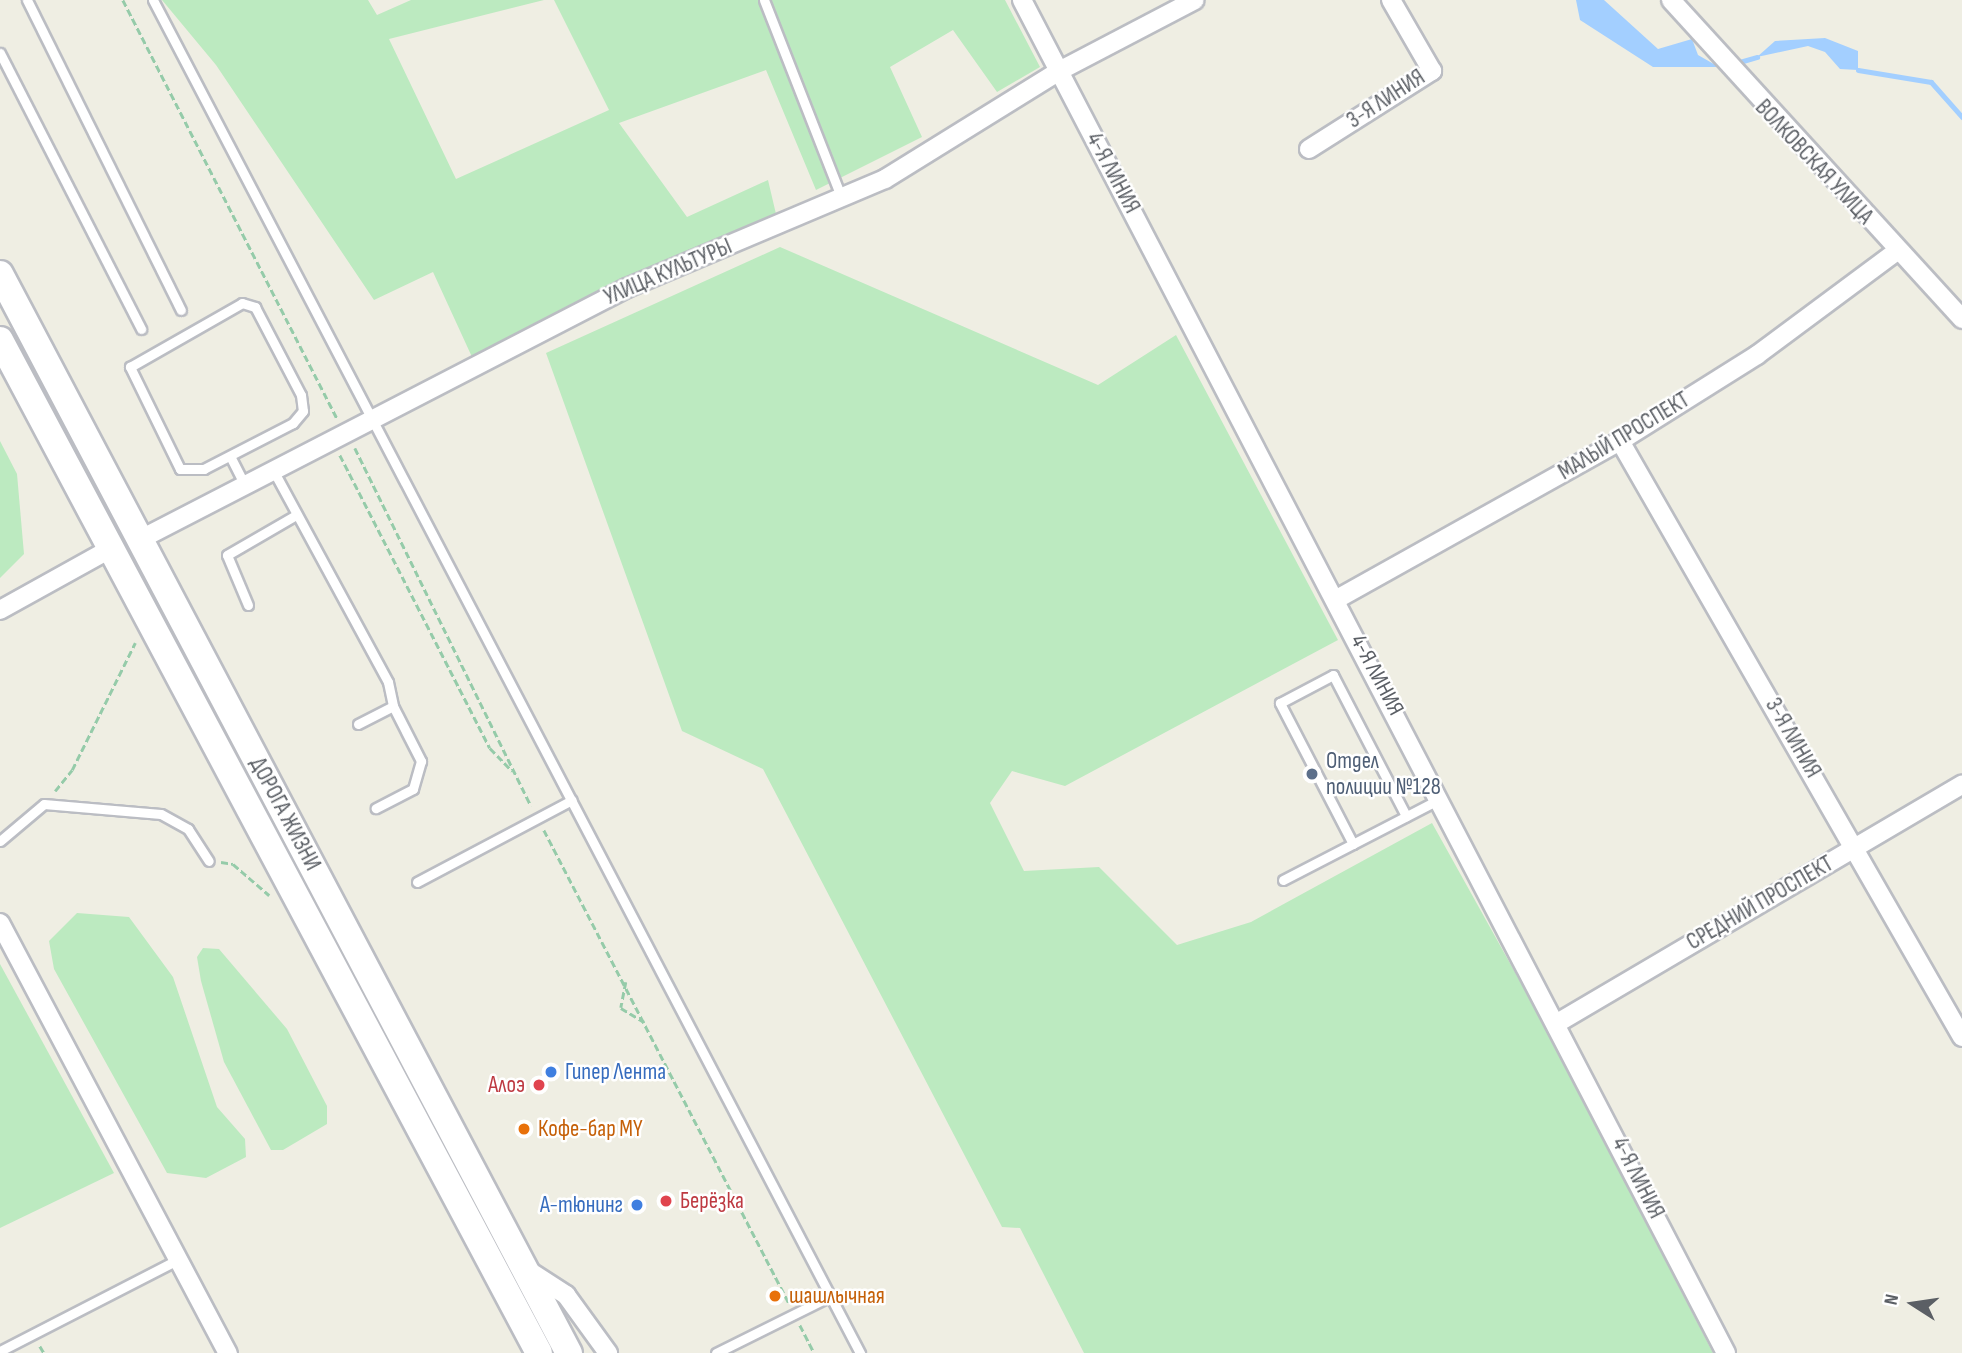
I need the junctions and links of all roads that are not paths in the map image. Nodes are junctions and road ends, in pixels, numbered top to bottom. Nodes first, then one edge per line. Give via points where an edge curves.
1 (27, 0) edge
2 (153, 0) edge
3 (764, 0) edge
4 (1022, 0) edge
5 (1195, 0) edge
6 (1391, 0) edge
7 (1671, 0) edge
8 (0, 53) edge
9 (1059, 71) junction
10 (1308, 149) dead end
11 (842, 199) junction
12 (1897, 251) junction
13 (0, 274) edge
14 (181, 310) dead end
15 (1962, 320) edge
16 (142, 329) dead end
17 (0, 340) edge
18 (371, 416) junction
19 (1620, 441) junction
20 (230, 456) junction
21 (272, 469) junction
22 (244, 484) junction
23 (296, 515) junction
24 (139, 540) junction
25 (110, 549) junction
26 (1337, 599) junction
27 (248, 605) dead end
28 (0, 610) edge
29 (393, 706) junction
30 (358, 724) dead end
31 (1962, 785) edge
32 (1441, 798) junction
33 (572, 800) junction
34 (376, 808) dead end
35 (1406, 816) junction
36 (0, 841) edge
37 (1353, 844) junction
38 (1857, 847) junction
39 (209, 861) road end
40 (1283, 880) dead end
41 (417, 882) dead end
42 (0, 923) edge
43 (1559, 1022) junction
44 (1962, 1037) edge
45 (179, 1259) junction
46 (525, 1268) junction
47 (831, 1296) junction
48 (0, 1351) edge
49 (228, 1353) edge
50 (539, 1353) edge
51 (569, 1353) edge
52 (608, 1353) edge
53 (716, 1353) edge
54 (860, 1353) edge
55 (1726, 1353) edge

1 - 14 lane
2 - 18 lane
3 - 11 lane
4 - 9 street, 4-Я ЛИНИЯ
5 - 9 street, УЛИЦА КУЛЬТУРЫ
6 - 10 street, 3-Я ЛИНИЯ via 1432,71
7 - 12 street, ВОЛКОВСКАЯ УЛИЦА
8 - 16 lane
9 - 11 street, УЛИЦА КУЛЬТУРЫ
9 - 26 street, 4-Я ЛИНИЯ
11 - 18 street, УЛИЦА КУЛЬТУРЫ via 627,288
12 - 15 street, ВОЛКОВСКАЯ УЛИЦА
12 - 19 street, МАЛЫЙ ПРОСПЕКТ via 1757,355
13 - 24 main road, ДОРОГА ЖИЗНИ
17 - 25 main road, ДОРОГА ЖИЗНИ
18 - 21 street, УЛИЦА КУЛЬТУРЫ via 338,429
18 - 33 lane
19 - 26 street, МАЛЫЙ ПРОСПЕКТ
19 - 38 street, 3-Я ЛИНИЯ
20 - 20 lane via 204,469 180,469 130,368 249,303 301,395 303,411
20 - 22 lane
21 - 22 street, УЛИЦА КУЛЬТУРЫ
21 - 23 lane
22 - 24 street, УЛИЦА КУЛЬТУРЫ
23 - 27 lane via 227,555
23 - 29 lane via 387,682
24 - 46 main road, ДОРОГА ЖИЗНИ
25 - 28 street
25 - 50 main road, ДОРОГА ЖИЗНИ
26 - 32 street, 4-Я ЛИНИЯ
29 - 30 lane
29 - 34 lane via 421,761 421,777 413,789
31 - 38 street, СРЕДНИЙ ПРОСПЕКТ
32 - 35 lane
32 - 43 street, 4-Я ЛИНИЯ
33 - 41 lane
33 - 47 lane
35 - 37 lane
35 - 37 lane via 1333,675 1280,703
36 - 39 lane via 44,804 161,814 188,828
37 - 40 lane
38 - 43 street, СРЕДНИЙ ПРОСПЕКТ
38 - 44 street, 3-Я ЛИНИЯ
42 - 45 street
43 - 55 street, 4-Я ЛИНИЯ
45 - 48 lane
45 - 49 street
46 - 51 main road, ДОРОГА ЖИЗНИ
46 - 52 street via 566,1295
47 - 53 lane
47 - 54 lane

